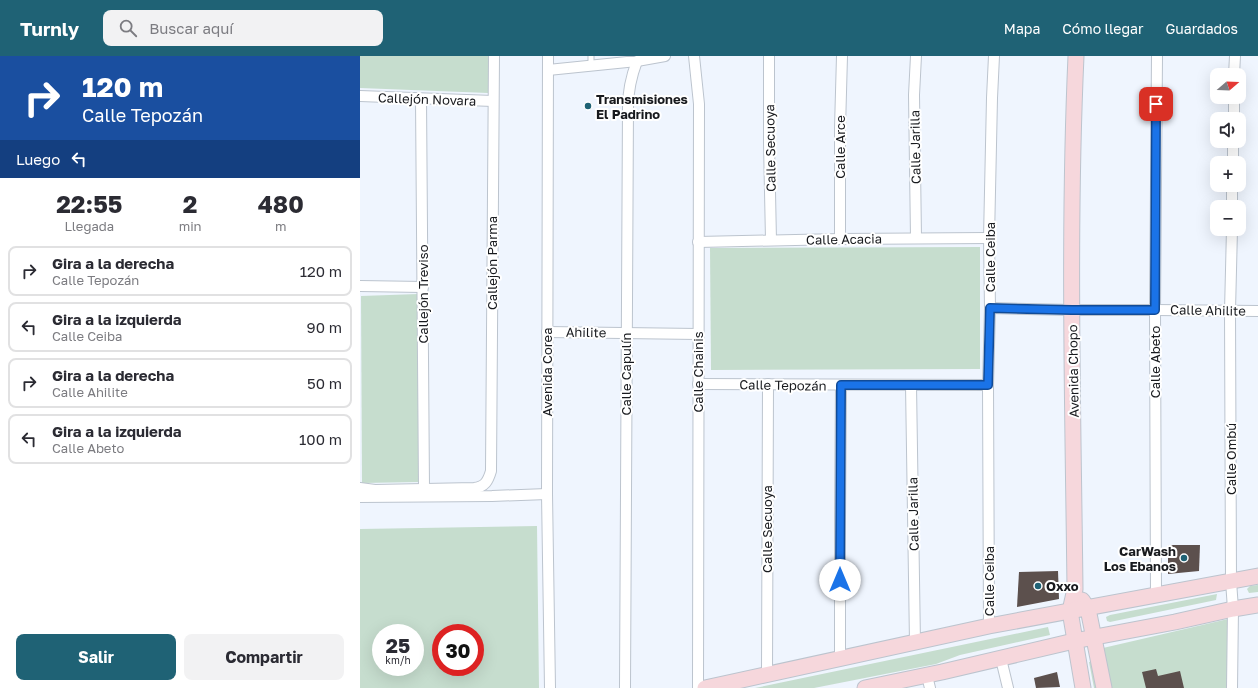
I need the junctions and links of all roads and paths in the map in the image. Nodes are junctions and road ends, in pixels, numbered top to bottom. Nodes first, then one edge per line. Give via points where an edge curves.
1 (494, 56) edge
2 (548, 56) edge
3 (666, 56) edge
4 (694, 56) edge
5 (769, 56) edge
6 (842, 56) edge
7 (916, 56) edge
8 (994, 56) edge
9 (1076, 56) edge
10 (1157, 56) edge
11 (1235, 56) edge
12 (638, 59) edge
13 (591, 61) edge
14 (1234, 68) edge
15 (548, 70) junction
16 (360, 96) edge
17 (421, 99) junction
18 (493, 102) junction
19 (1232, 236) edge
20 (916, 238) junction
21 (989, 238) junction
22 (840, 239) junction
23 (772, 240) junction
24 (698, 242) junction
25 (360, 286) edge
26 (423, 287) junction
27 (990, 308) junction
28 (1072, 310) junction
29 (1155, 310) junction
30 (1230, 311) junction
31 (1258, 311) edge
32 (547, 332) junction
33 (627, 333) junction
34 (698, 334) junction
35 (698, 384) junction
36 (768, 384) junction
37 (841, 385) junction
38 (988, 385) junction
39 (911, 386) junction
40 (360, 488) edge
41 (424, 488) junction
42 (547, 494) junction
43 (360, 497) edge
44 (1258, 576) edge
45 (1231, 581) junction
46 (1075, 589) junction
47 (1156, 596) junction
48 (1258, 604) edge
49 (1088, 609) junction
50 (1233, 609) junction
51 (1070, 611) junction
52 (989, 626) junction
53 (1094, 638) junction
54 (1074, 641) junction
55 (915, 643) junction
56 (840, 658) junction
57 (1001, 659) junction
58 (767, 674) junction
59 (928, 682) edge
60 (550, 688) edge
61 (625, 688) edge
62 (698, 688) edge
63 (705, 688) edge
64 (865, 688) edge
65 (1008, 688) edge
66 (1083, 688) edge
67 (1104, 688) edge
68 (1232, 688) edge

1 - 18 street, Callejón Parma
2 - 15 street, Avenida Corea
3 - 12 street
4 - 24 street, Calle Chainis via 699,104
5 - 23 street, Calle Secuoya
6 - 22 street, Calle Arce
7 - 20 street, Calle Jarilla
8 - 21 street, Calle Ceiba
9 - 28 street, Avenida Chopo
10 - 29 street, Calle Abeto
11 - 14 street
12 - 13 street
12 - 33 street, Calle Capulín via 628,90
13 - 15 street
15 - 32 street, Avenida Corea
16 - 17 street, Callejón Novara
17 - 18 street, Callejón Novara
17 - 26 street, Callejón Treviso
18 - 41 street, Callejón Parma via 491,471 487,483 479,488
19 - 30 street, Calle Ombú
20 - 21 street, Calle Acacia
20 - 22 street, Calle Acacia
21 - 27 street, Calle Ceiba
22 - 23 street, Calle Acacia
23 - 24 street, Calle Acacia
24 - 34 street, Calle Chainis
25 - 26 street
26 - 41 street, Callejón Treviso
27 - 28 street, Calle Ahilite
27 - 38 street, Calle Ceiba
28 - 29 street, Calle Ahilite
28 - 46 street, Avenida Chopo
29 - 30 street, Calle Ahilite
29 - 47 street, Calle Abeto
30 - 31 street, Calle Ahilite
30 - 45 street, Calle Ombú
32 - 33 street, Ahilite
32 - 42 street, Avenida Corea
33 - 34 street, Ahilite
33 - 61 street, Calle Capulín
34 - 35 street, Calle Chainis
35 - 36 street, Calle Tepozán
35 - 62 street, Calle Chainis
36 - 37 street, Calle Tepozán
36 - 58 street, Calle Secuoya
37 - 39 street, Calle Tepozán
37 - 56 street
38 - 39 street, Calle Tepozán
38 - 52 street, Calle Ceiba
39 - 55 street, Calle Jarilla
40 - 41 street
42 - 43 street
42 - 60 street, Avenida Corea
44 - 45 street
45 - 47 street
45 - 50 street, Calle Ombú
46 - 49 street
46 - 51 street, Avenida Chopo
47 - 49 street
48 - 50 street
49 - 51 street
49 - 53 street
50 - 53 street
50 - 68 street, Calle Ombú
51 - 52 street
51 - 54 street, Avenida Chopo
52 - 55 street
53 - 54 street
53 - 67 street
54 - 57 street
54 - 66 street, Avenida Chopo
55 - 56 street
56 - 58 street
57 - 59 street
57 - 65 street
58 - 63 street
59 - 64 street

